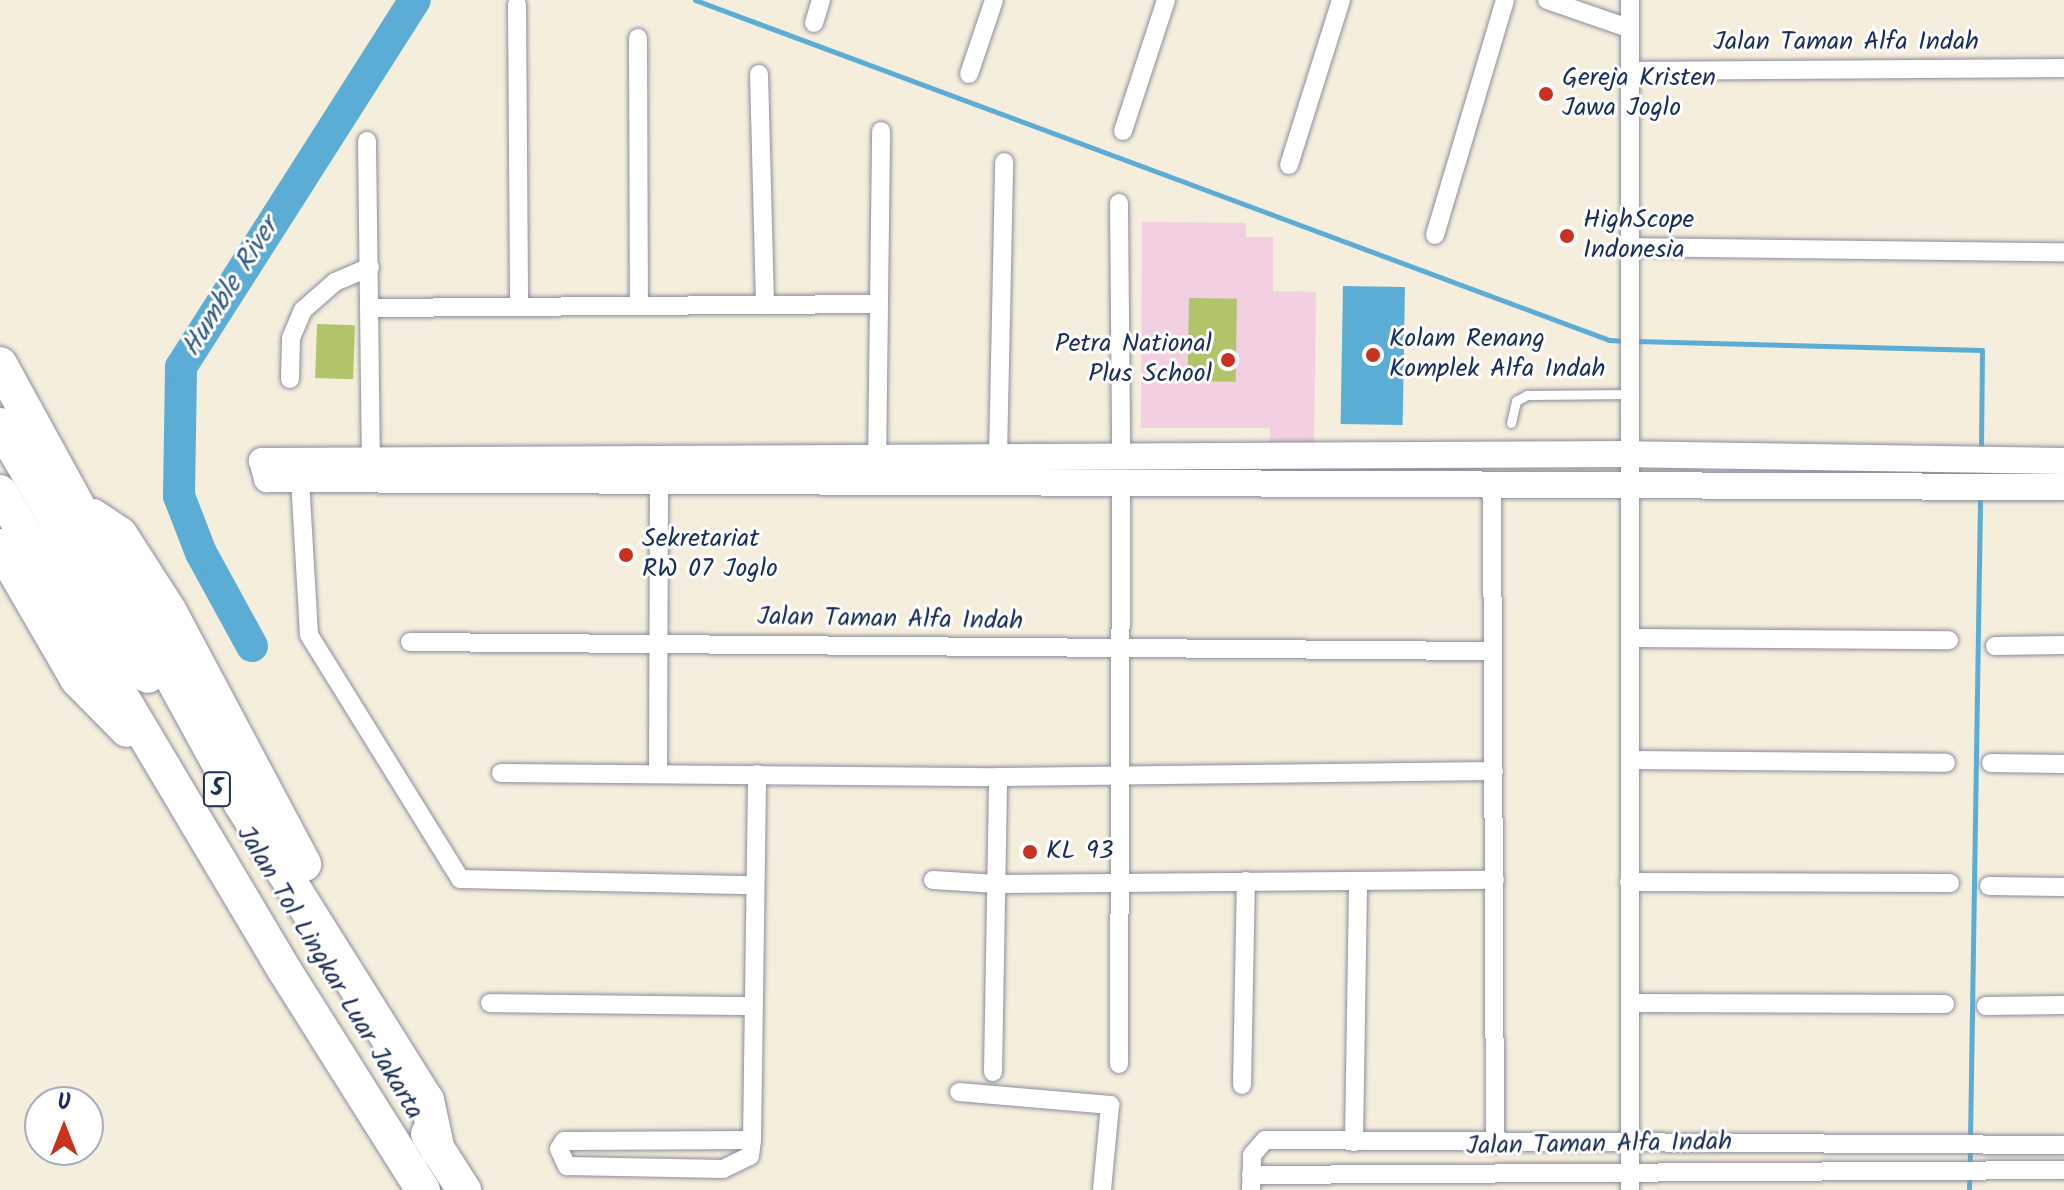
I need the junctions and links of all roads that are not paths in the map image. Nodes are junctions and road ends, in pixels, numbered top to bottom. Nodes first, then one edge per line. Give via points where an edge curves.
1 (821, 0) edge
2 (994, 0) edge
3 (1166, 0) edge
4 (1341, 0) edge
5 (1505, 0) edge
6 (1547, 0) edge
7 (1630, 0) edge
8 (517, 4) dead end
9 (814, 23) dead end
10 (1628, 28) junction
11 (638, 38) dead end
12 (2064, 68) edge
13 (1629, 71) junction
14 (759, 74) dead end
15 (969, 74) dead end
16 (881, 131) dead end
17 (1123, 131) dead end
18 (367, 141) dead end
19 (1004, 162) dead end
20 (1289, 165) dead end
21 (1119, 203) dead end
22 (1435, 235) dead end
23 (1630, 247) junction
24 (2064, 252) edge
25 (370, 267) junction
26 (877, 304) junction
27 (765, 305) junction
28 (639, 306) junction
29 (519, 307) junction
30 (371, 308) junction
31 (0, 364) edge
32 (290, 379) dead end
33 (1631, 394) junction
34 (1511, 423) dead end
35 (0, 425) edge
36 (1631, 454) junction
37 (998, 458) junction
38 (1975, 460) junction
39 (2064, 461) edge
40 (877, 468) junction
41 (1121, 469) junction
42 (371, 470) junction
43 (300, 479) junction
44 (659, 479) junction
45 (1492, 484) junction
46 (1632, 484) junction
47 (1975, 487) junction
48 (2064, 487) edge
49 (0, 492) edge
50 (0, 546) edge
51 (1633, 638) junction
52 (1949, 640) dead end
53 (657, 641) junction
54 (410, 642) dead end
55 (2064, 645) edge
56 (1995, 646) dead end
57 (1122, 651) junction
58 (1493, 651) junction
59 (1631, 760) junction
60 (1946, 763) dead end
61 (1991, 763) dead end
62 (2064, 764) edge
63 (166, 770) junction
64 (1494, 771) junction
65 (501, 773) dead end
66 (658, 774) junction
67 (757, 774) junction
68 (1123, 775) junction
69 (998, 777) junction
70 (933, 880) dead end
71 (1495, 880) junction
72 (1246, 881) junction
73 (1358, 881) junction
74 (1629, 882) junction
75 (1123, 883) junction
76 (1950, 883) dead end
77 (998, 884) junction
78 (754, 885) junction
79 (1989, 886) dead end
80 (2064, 887) edge
81 (490, 1003) dead end
82 (1630, 1003) junction
83 (1945, 1004) dead end
84 (2064, 1005) edge
85 (753, 1006) junction
86 (1986, 1006) dead end
87 (1119, 1064) dead end
88 (993, 1072) dead end
89 (1242, 1085) dead end
90 (959, 1092) dead end
91 (752, 1140) junction
92 (1354, 1142) junction
93 (1627, 1142) junction
94 (1495, 1144) junction
95 (2064, 1145) edge
96 (438, 1151) junction
97 (1630, 1170) junction
98 (2064, 1170) edge
99 (1251, 1182) edge
100 (423, 1190) edge
101 (464, 1190) edge
102 (1102, 1190) edge
103 (1630, 1190) edge

1 - 9 street
2 - 15 street
3 - 17 street
4 - 20 street
5 - 22 street
6 - 10 street
7 - 10 street, Jalan Taman Alfa Indah
8 - 29 street
10 - 13 street, Jalan Taman Alfa Indah
11 - 28 street
12 - 13 street, Jalan Taman Alfa Indah
13 - 23 street, Jalan Taman Alfa Indah
14 - 27 street
16 - 26 street
18 - 25 street
19 - 37 street
21 - 41 street
23 - 24 street
23 - 33 street, Jalan Taman Alfa Indah
25 - 30 street
25 - 32 street via 335,282 303,310 291,338
26 - 27 street
26 - 40 street
27 - 28 street
28 - 29 street
29 - 30 street
30 - 42 street
31 - 96 highway via 241,804 427,1100
33 - 34 lane via 1527,395 1516,401
33 - 36 street, Jalan Taman Alfa Indah
35 - 96 highway, Jalan Tol Lingkar Luar Jakarta / 5
36 - 38 street
36 - 41 street
36 - 46 street, Jalan Taman Alfa Indah
37 - 40 street
37 - 41 street
38 - 39 street
38 - 47 street
40 - 41 street
40 - 42 street
40 - 44 street
41 - 45 street
41 - 57 street
42 - 43 street
42 - 43 street via 263,459 265,478
42 - 44 street
43 - 78 street via 309,635 460,879
44 - 53 street
45 - 46 street
45 - 58 street, Jalan Taman Alfa Indah
46 - 47 street
46 - 51 street, Jalan Taman Alfa Indah
47 - 48 street
49 - 63 highway, Jalan Tol Lingkar Luar Jakarta / 5
50 - 63 highway via 77,679
51 - 52 street
51 - 59 street, Jalan Taman Alfa Indah
53 - 54 street, Jalan Taman Alfa Indah
53 - 57 street, Jalan Taman Alfa Indah
53 - 66 street
55 - 56 street
57 - 58 street, Jalan Taman Alfa Indah
57 - 68 street
58 - 64 street, Jalan Taman Alfa Indah
59 - 60 street
59 - 74 street, Jalan Taman Alfa Indah
61 - 62 street
63 - 100 highway, Jalan Tol Lingkar Luar Jakarta / 5
64 - 68 street
64 - 71 street, Jalan Taman Alfa Indah
65 - 66 street
66 - 67 street
67 - 69 street
67 - 78 street
68 - 69 street
68 - 75 street
69 - 77 street
70 - 77 street
71 - 73 street
71 - 94 street, Jalan Taman Alfa Indah
72 - 73 street
72 - 75 street
72 - 89 street
73 - 92 street
74 - 76 street
74 - 82 street, Jalan Taman Alfa Indah
75 - 77 street
75 - 87 street
77 - 88 street
78 - 85 street
79 - 80 street
81 - 85 street
82 - 83 street
82 - 93 street, Jalan Taman Alfa Indah
84 - 86 street
85 - 91 street
90 - 102 street via 1110,1105
91 - 91 street via 745,1162 723,1169 567,1166 559,1149 564,1141
92 - 94 street, Jalan Taman Alfa Indah
92 - 99 street, Jalan Taman Alfa Indah via 1260,1142 1252,1155
93 - 94 street, Jalan Taman Alfa Indah
93 - 95 street, Jalan Taman Alfa Indah
93 - 97 street
96 - 101 highway, Jalan Tol Lingkar Luar Jakarta / 5
97 - 98 street, Jalan Taman Alfa Indah
97 - 99 street, Jalan Taman Alfa Indah
97 - 103 street

